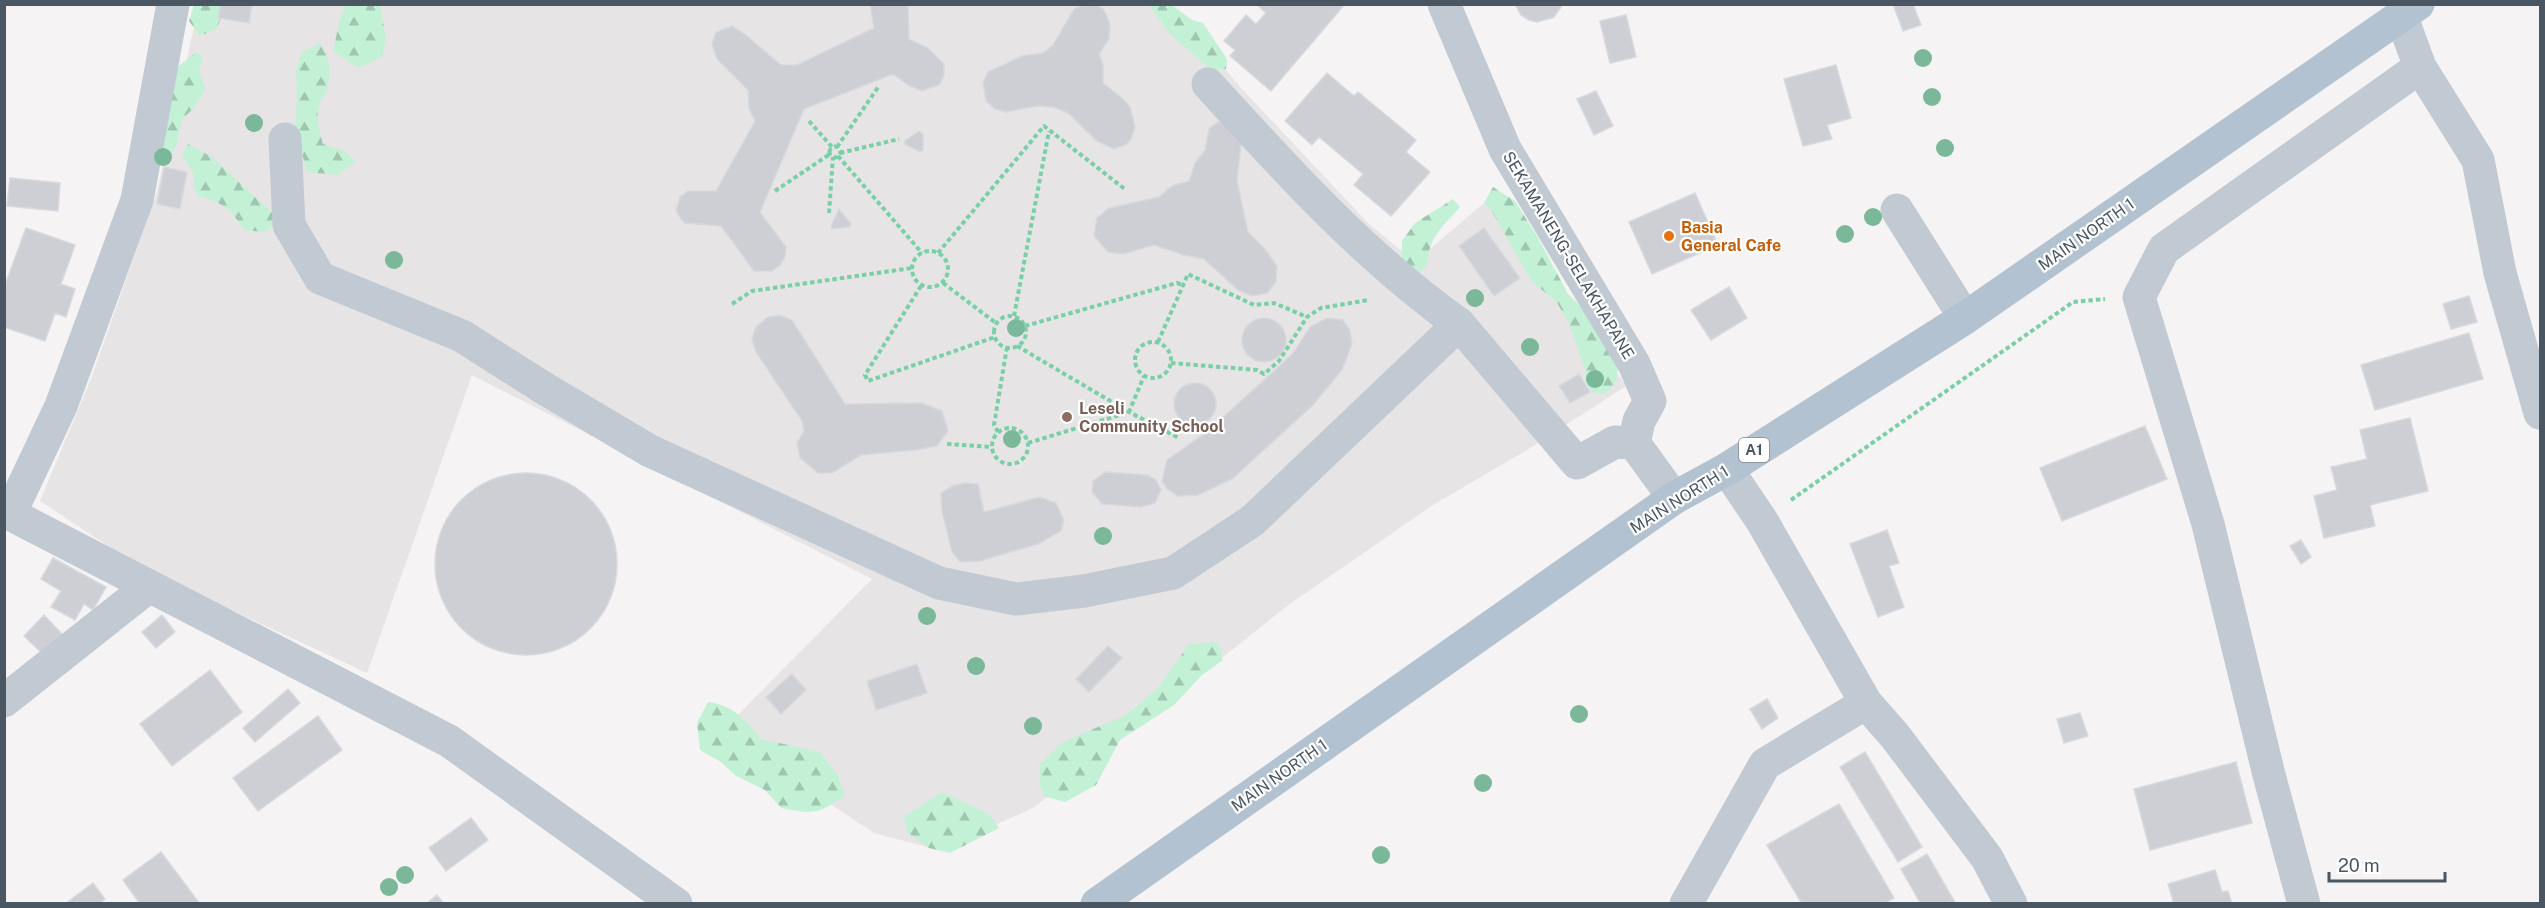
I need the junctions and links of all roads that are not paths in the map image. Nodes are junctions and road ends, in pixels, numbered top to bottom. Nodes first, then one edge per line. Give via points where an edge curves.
1 (173, 4) edge
2 (1444, 4) edge
3 (2410, 10) edge
4 (2420, 67) junction
5 (1208, 84) dead end
6 (285, 139) dead end
7 (1897, 210) dead end
8 (1965, 318) junction
9 (1459, 324) junction
10 (2541, 413) edge
11 (1634, 442) junction
12 (1727, 469) junction
13 (1674, 498) junction
14 (7, 511) edge
15 (148, 587) junction
16 (4, 701) edge
17 (1866, 703) junction
18 (676, 903) edge
19 (1096, 903) edge
20 (1686, 903) edge
21 (2011, 903) edge
22 (2304, 903) edge

1 - 14 street via 137,200 62,406
2 - 11 street, SEKAMANENG-SELAKHAPANE via 1505,149 1634,364 1650,401
3 - 4 street
3 - 8 main road, MAIN NORTH 1 / A1
4 - 10 street via 2478,160 2500,273
4 - 22 street via 2164,249 2139,297 2208,524
5 - 9 street via 1295,181 1411,287
6 - 9 street via 289,225 320,278 462,336 650,451 939,583 1016,599 1084,591 1173,573 1252,520
7 - 8 street
8 - 12 main road, MAIN NORTH 1 / A1
9 - 11 street via 1577,463 1615,442
11 - 13 street
12 - 13 main road, MAIN NORTH 1 / A1
12 - 17 street via 1762,521
13 - 19 main road, MAIN NORTH 1 / A1
14 - 15 street
15 - 16 street
15 - 18 street via 449,741
17 - 20 street via 1765,764
17 - 21 street via 1987,858

